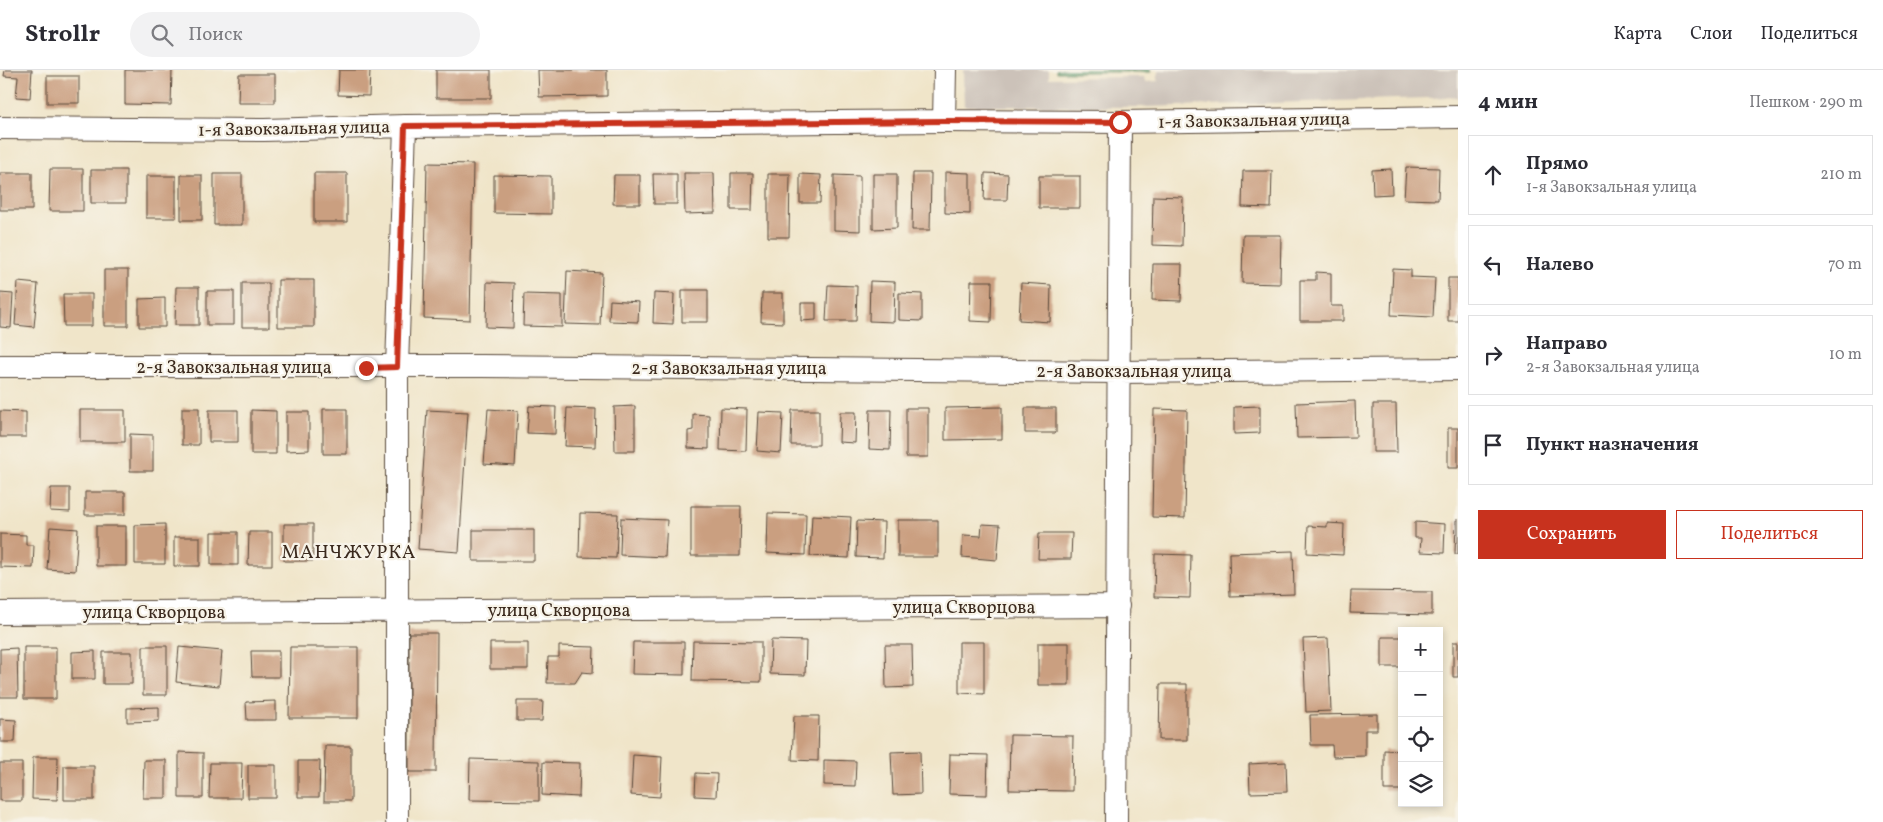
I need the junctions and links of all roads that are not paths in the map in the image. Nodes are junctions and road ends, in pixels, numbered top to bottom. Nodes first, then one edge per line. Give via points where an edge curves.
1 (945, 70) edge
2 (1458, 117) edge
3 (944, 121) junction
4 (1120, 122) junction
5 (405, 126) junction
6 (0, 128) edge
7 (0, 366) edge
8 (397, 367) junction
9 (1458, 369) edge
10 (1118, 372) junction
11 (1118, 606) junction
12 (396, 611) junction
13 (0, 614) edge
14 (398, 822) edge
15 (1116, 822) edge

1 - 3 street
2 - 4 street, 1-я Завокзальная улица
3 - 4 street, 1-я Завокзальная улица
3 - 5 street, 1-я Завокзальная улица
4 - 10 street
5 - 6 street, 1-я Завокзальная улица via 264,130
5 - 8 street
7 - 8 street, 2-я Завокзальная улица
8 - 10 street, 2-я Завокзальная улица
8 - 12 street
9 - 10 street, 2-я Завокзальная улица
10 - 11 street
11 - 12 street, улица Скворцова
11 - 15 street
12 - 13 street, улица Скворцова
12 - 14 street

